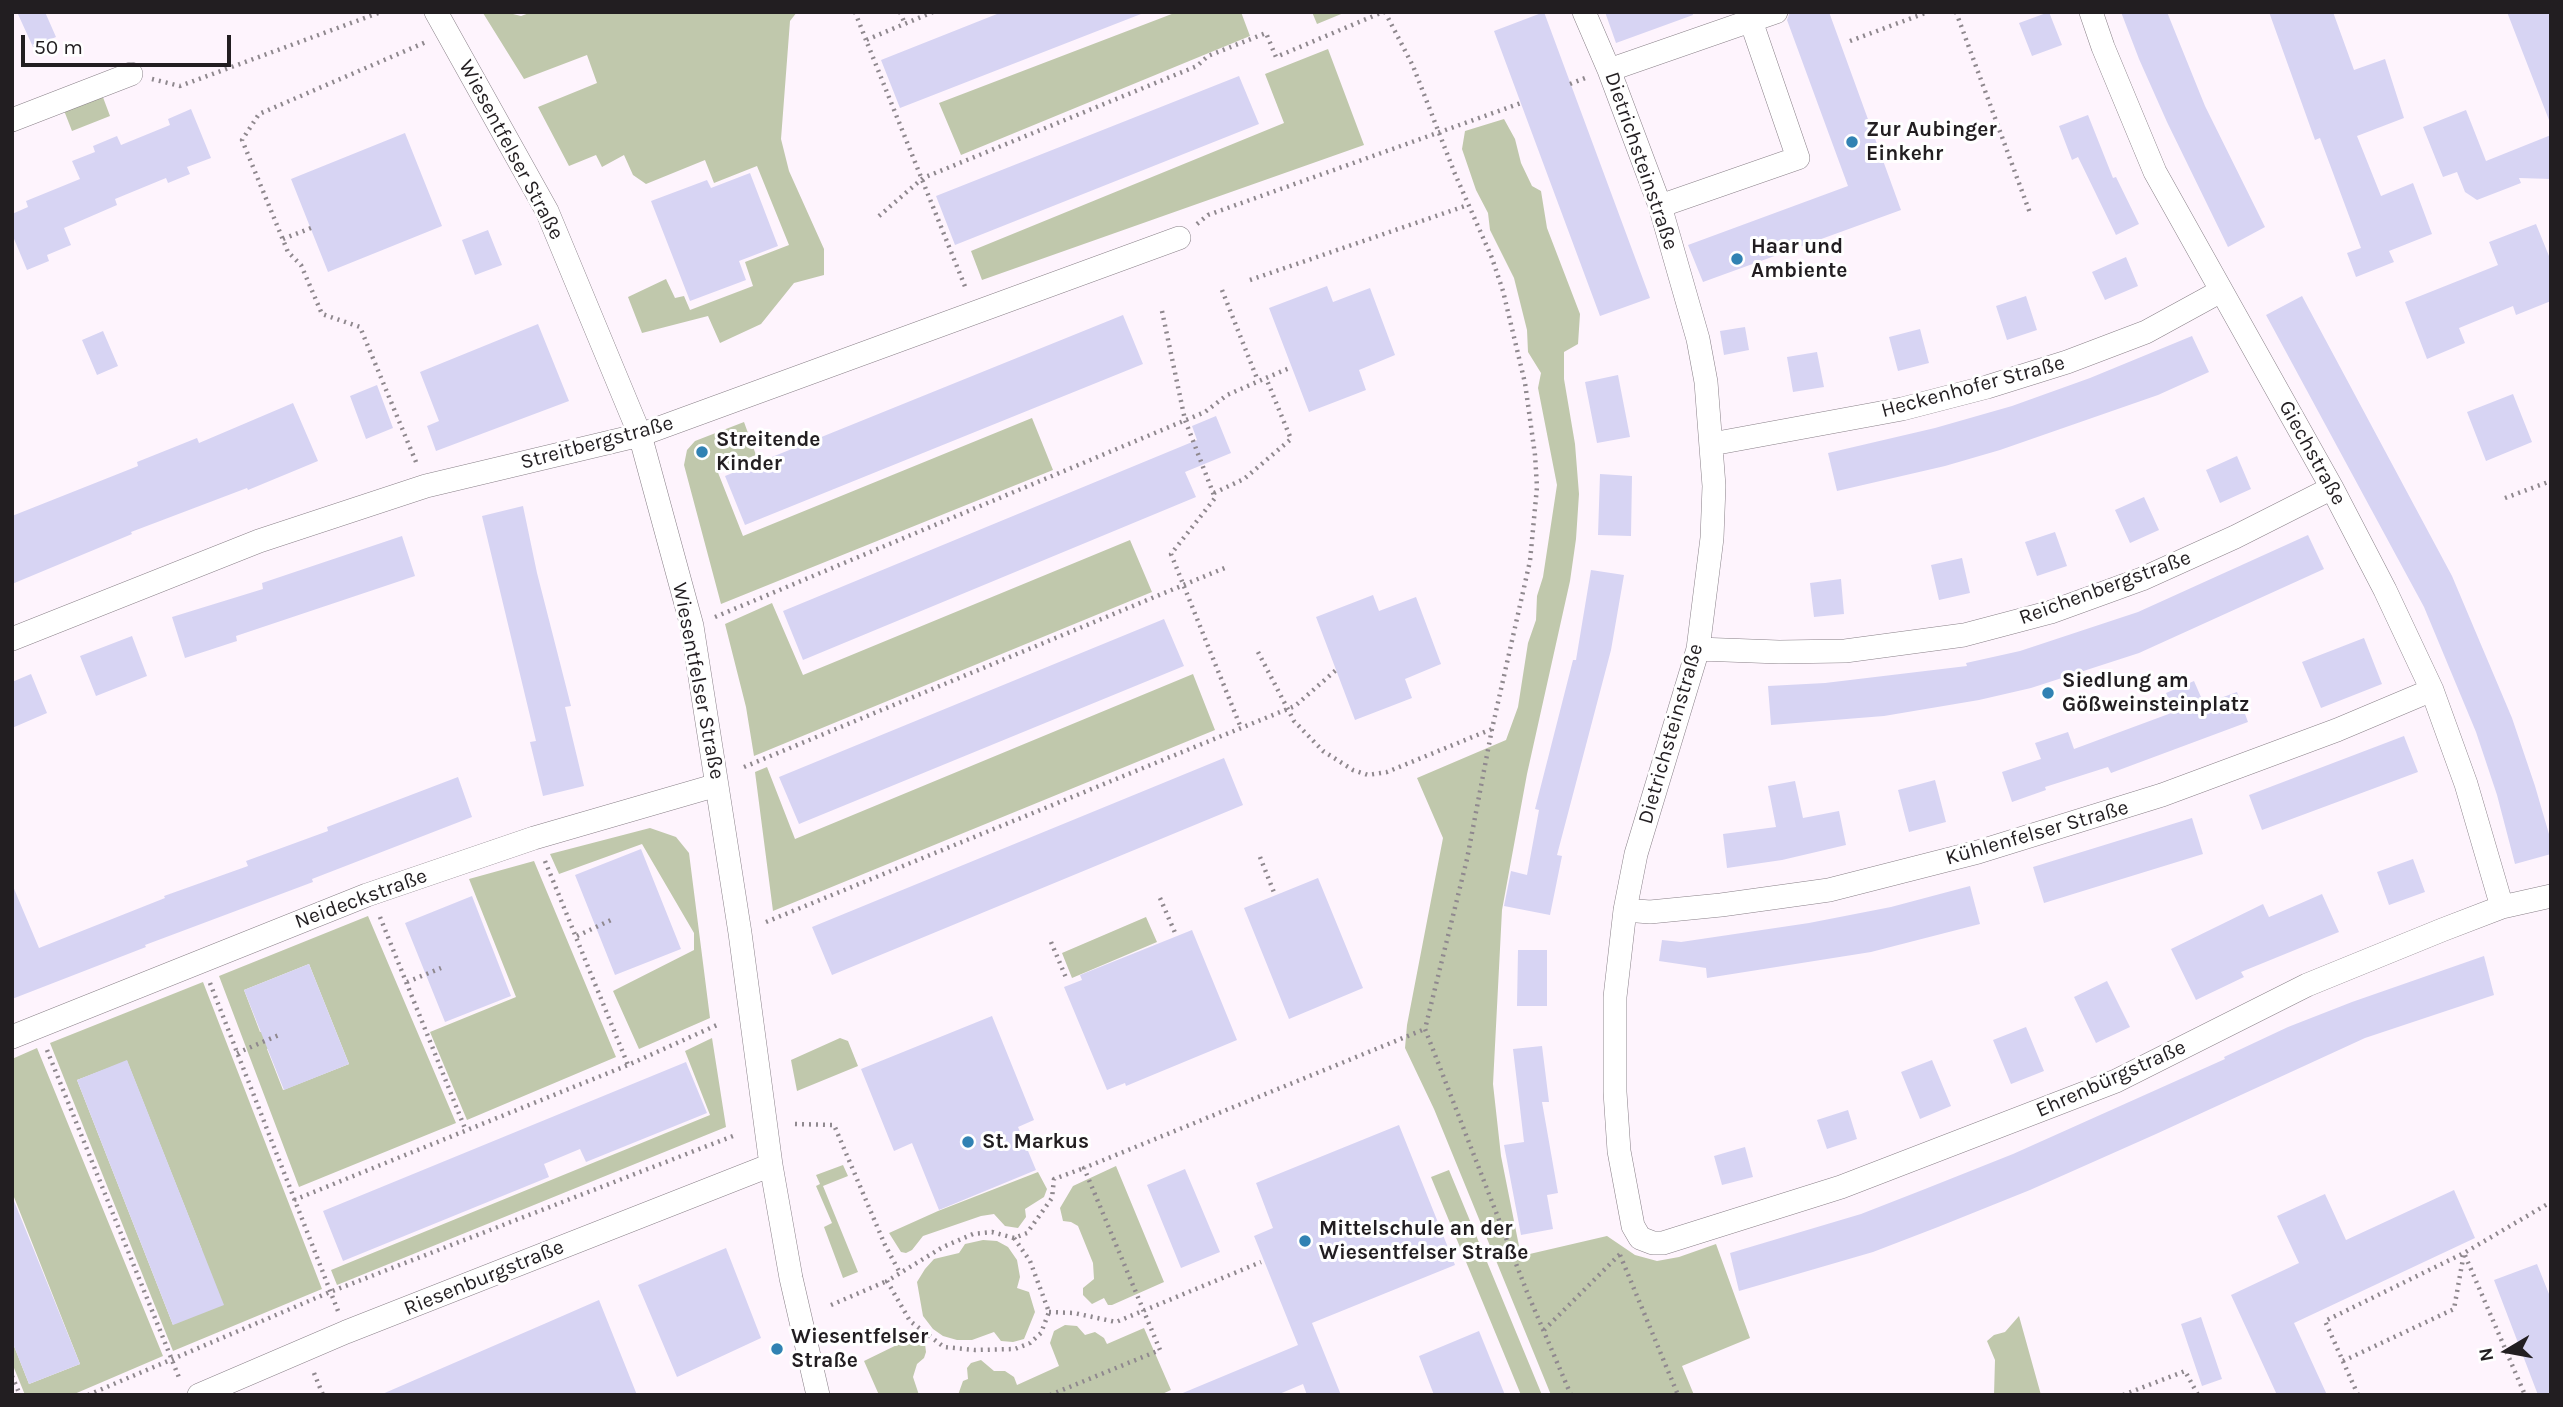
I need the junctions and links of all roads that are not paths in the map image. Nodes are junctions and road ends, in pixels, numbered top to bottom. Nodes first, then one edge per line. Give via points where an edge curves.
1 (436, 12) edge
2 (1584, 12) edge
3 (1776, 12) edge
4 (2091, 12) edge
5 (1751, 20) junction
6 (1609, 70) junction
7 (131, 74) road end
8 (12, 120) edge
9 (1660, 206) junction
10 (1179, 238) dead end
11 (2221, 291) junction
12 (640, 435) junction
13 (1712, 444) junction
14 (2332, 488) junction
15 (12, 639) edge
16 (1698, 649) junction
17 (2432, 690) junction
18 (717, 785) junction
19 (2551, 896) edge
20 (2502, 906) junction
21 (1625, 910) junction
22 (12, 1037) edge
23 (771, 1165) junction
24 (1637, 1233) joint
25 (190, 1389) edge
26 (818, 1395) edge

1 - 12 street, Wiesentfelser Straße via 547,211
2 - 6 street, Dietrichsteinstraße
3 - 5 street
4 - 11 street, Giechstraße via 2155,172
5 - 6 street
5 - 9 street via 1798,159
6 - 9 street, Dietrichsteinstraße
7 - 8 street
9 - 13 street, Dietrichsteinstraße via 1698,339
10 - 12 street, Streitbergstraße
11 - 13 street, Heckenhofer Straße via 2146,332 1987,387 1902,409
11 - 14 street, Giechstraße
12 - 15 street, Streitbergstraße via 426,486 258,541
12 - 18 street, Wiesentfelser Straße via 692,626
13 - 16 street, Dietrichsteinstraße via 1712,538
14 - 16 street, Reichenbergstraße via 2142,579 2051,612 1964,635 1845,651
14 - 17 street, Giechstraße
16 - 21 street, Dietrichsteinstraße via 1636,855
17 - 20 street, Giechstraße
17 - 21 street, Kühlenfelser Straße via 2162,795 1978,852 1829,890 1650,912
18 - 22 street, Neideckstraße via 534,838 367,895
18 - 23 street, Wiesentfelser Straße
19 - 20 street, Ehrenbürgstraße
20 - 24 street, Ehrenbürgstraße via 2307,985 2116,1081 1841,1187 1663,1243 1645,1241
21 - 24 street, Dietrichsteinstraße via 1615,997 1615,1093 1623,1178
23 - 25 street, Riesenburgstraße
23 - 26 street, Wiesentfelser Straße

